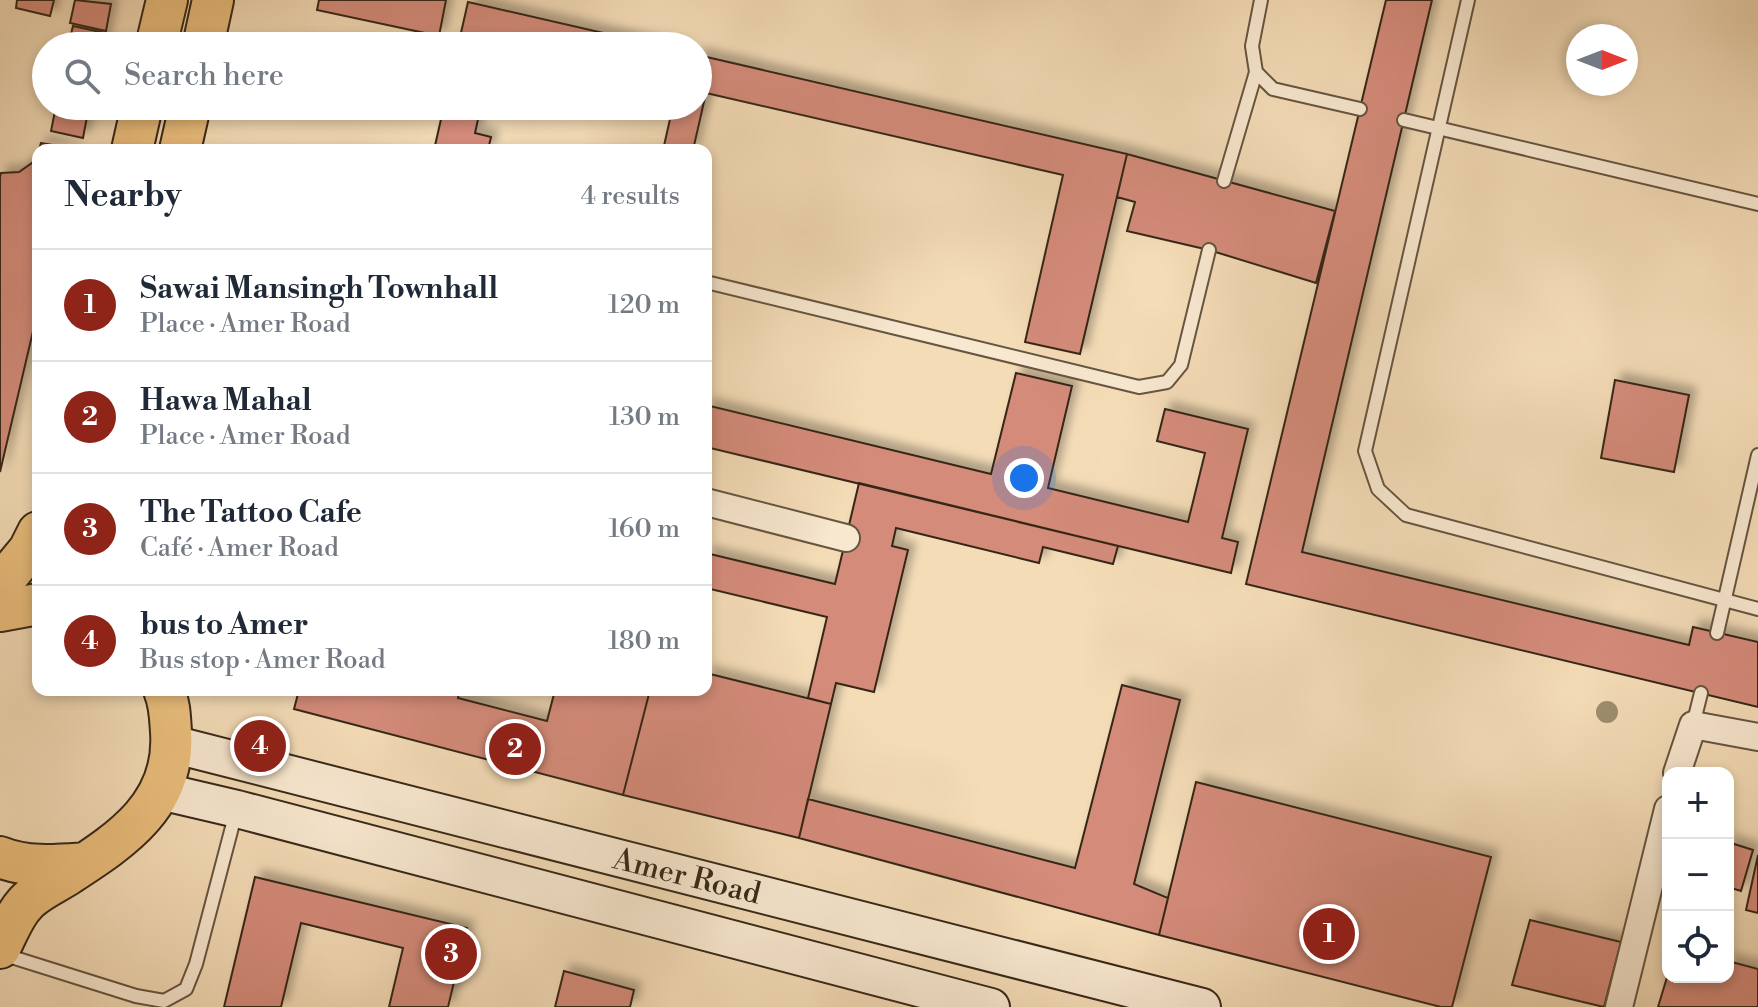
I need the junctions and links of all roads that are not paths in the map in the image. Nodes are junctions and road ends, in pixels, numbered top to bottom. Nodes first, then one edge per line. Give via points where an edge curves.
1 (167, 0) edge
2 (213, 0) edge
3 (1261, 0) edge
4 (1468, 0) edge
5 (159, 32) edge
6 (206, 32) edge
7 (1256, 72) junction
8 (1360, 109) dead end
9 (139, 120) edge
10 (187, 120) edge
11 (1404, 120) dead end
12 (1439, 128) junction
13 (133, 144) edge
14 (181, 144) edge
15 (1224, 181) dead end
16 (1758, 204) edge
17 (1209, 250) dead end
18 (712, 283) edge
19 (1758, 455) edge
20 (712, 504) edge
21 (846, 538) dead end
22 (32, 544) edge
23 (0, 585) edge
24 (1723, 601) junction
25 (32, 605) edge
26 (1758, 609) edge
27 (0, 611) edge
28 (1717, 633) dead end
29 (1701, 693) dead end
30 (166, 696) edge
31 (1693, 725) junction
32 (1758, 737) edge
33 (172, 744) junction
34 (1679, 767) edge
35 (160, 791) junction
36 (237, 809) junction
37 (1662, 833) edge
38 (0, 857) edge
39 (85, 863) junction
40 (0, 950) edge
41 (991, 1007) edge
42 (1202, 1007) edge
43 (1619, 1007) edge

1 - 5 main road
2 - 6 main road
3 - 7 lane via 1252,46
4 - 12 lane
7 - 8 lane via 1273,89
7 - 15 lane
9 - 13 main road
10 - 14 main road
11 - 12 lane
12 - 16 lane
12 - 24 lane via 1365,451 1378,489 1406,515
17 - 18 lane via 1181,365 1167,382 1139,387
19 - 24 lane
20 - 21 street
22 - 23 main road
24 - 26 lane
24 - 28 lane
25 - 27 main road
29 - 31 lane
30 - 33 main road
31 - 32 street
31 - 34 street
33 - 35 main road
33 - 42 main road, Amer Road
35 - 36 main road, Amer Road
35 - 39 main road via 142,819
36 - 40 lane via 186,989 164,1001 136,996
36 - 41 main road, Amer Road
37 - 43 street
38 - 39 main road via 39,865
39 - 40 main road via 24,903

